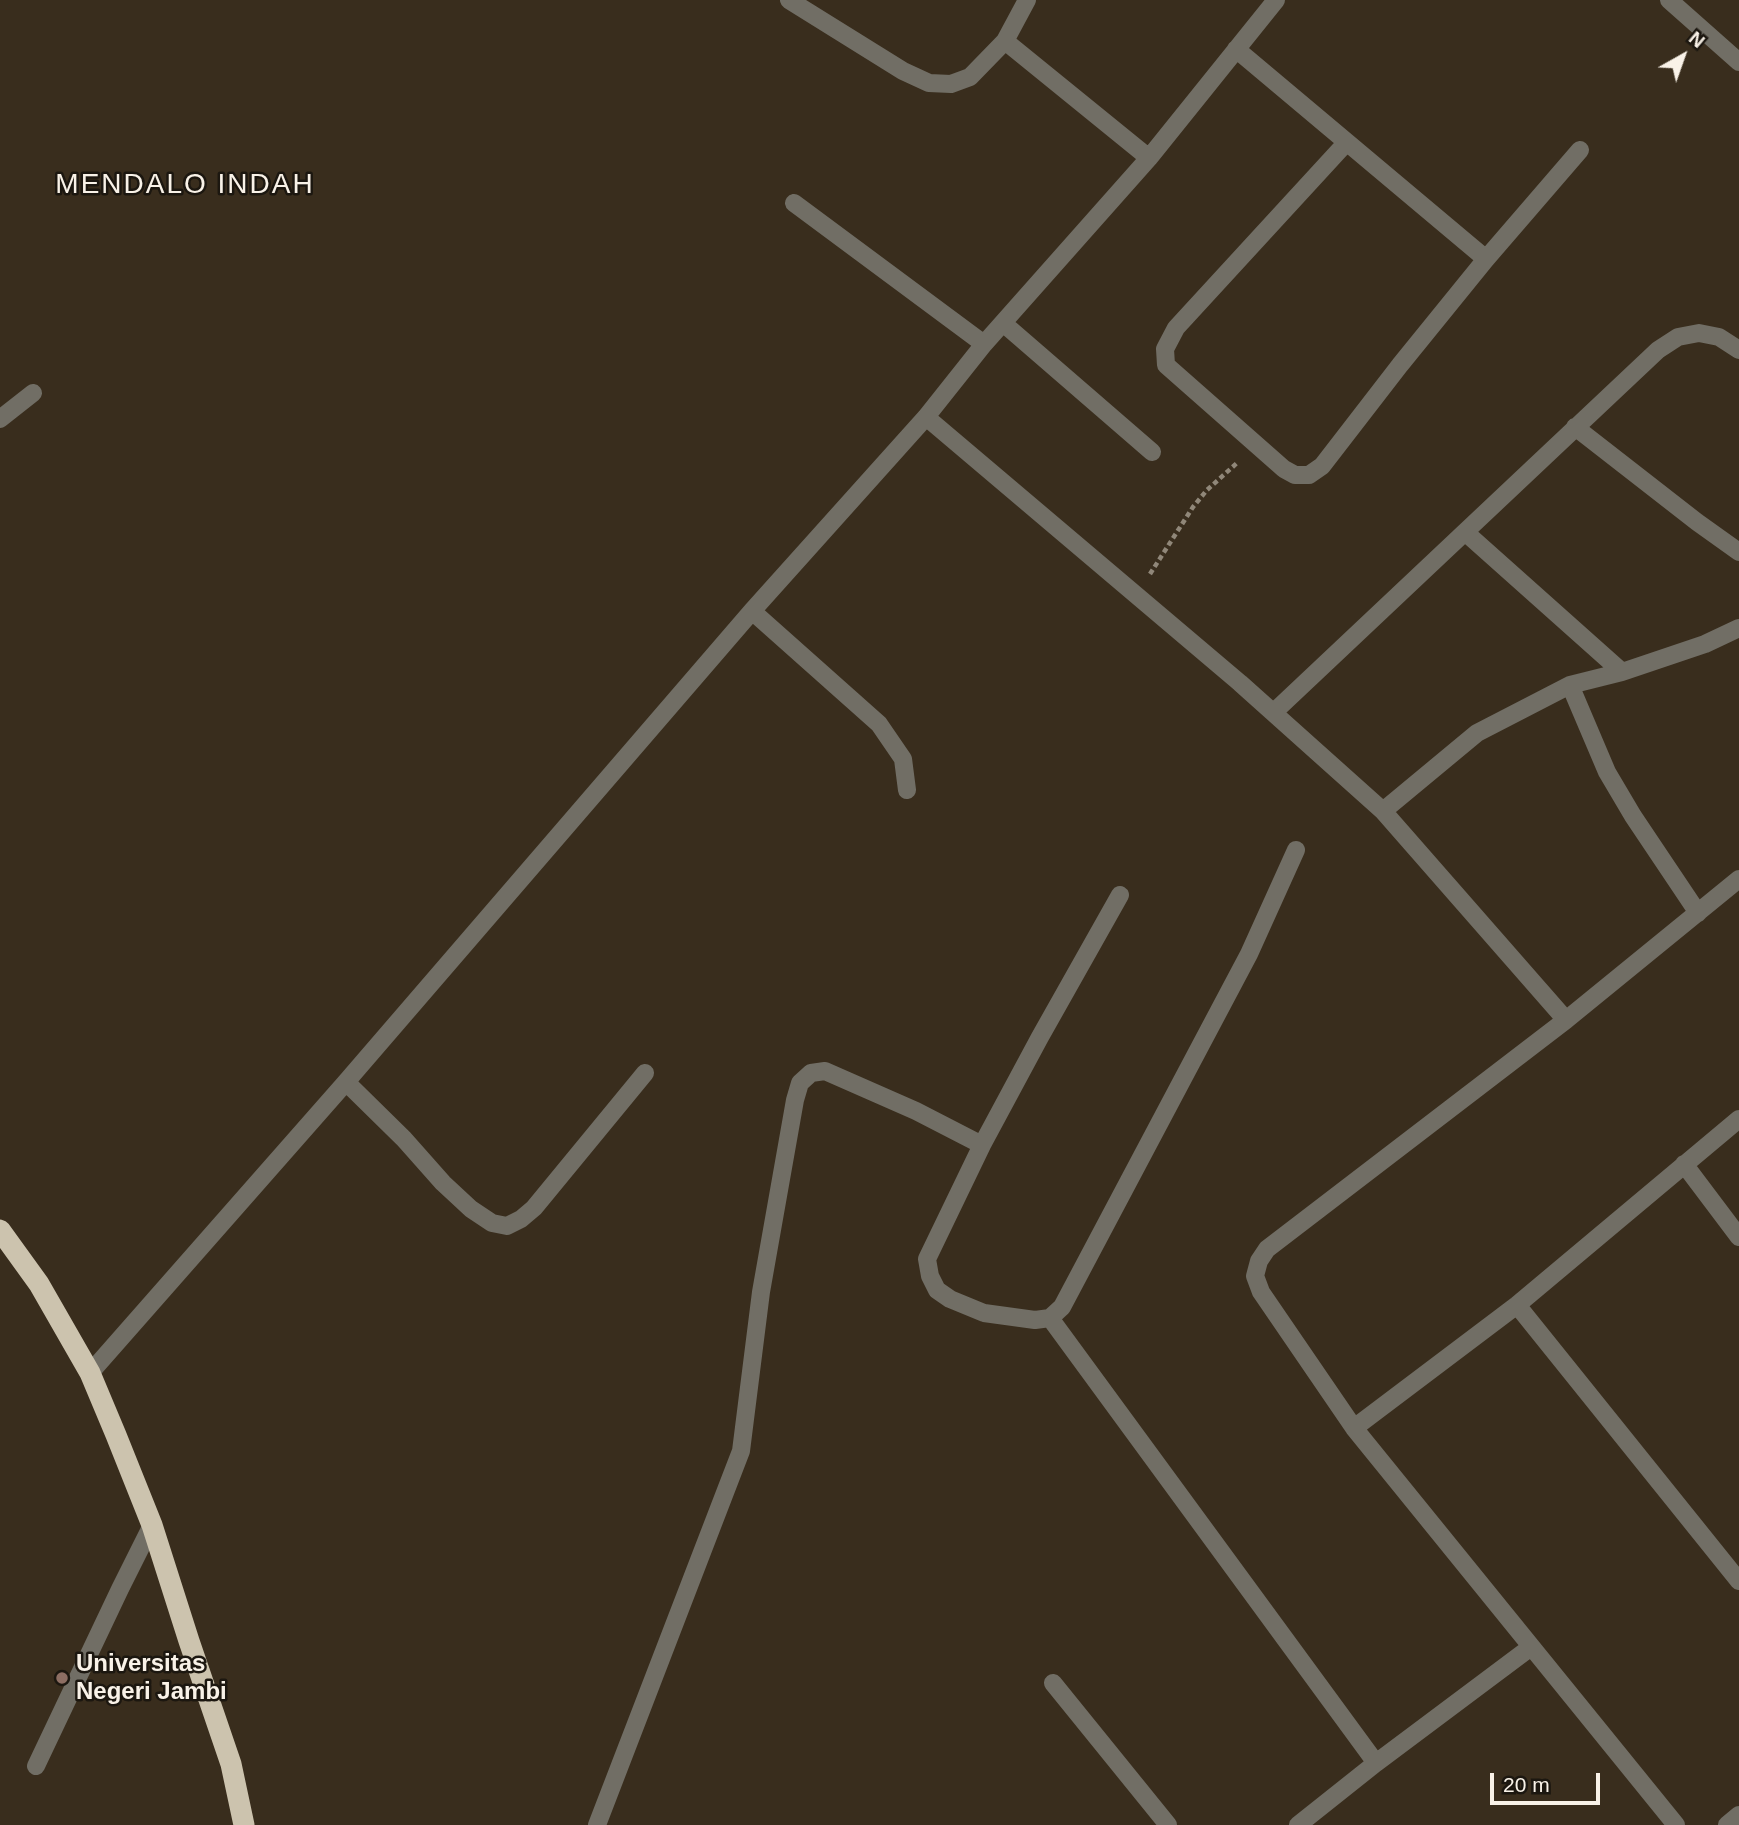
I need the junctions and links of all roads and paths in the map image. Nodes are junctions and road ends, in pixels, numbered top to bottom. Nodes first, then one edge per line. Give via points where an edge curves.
1 (789, 0) edge
2 (1027, 0) edge
3 (1276, 0) edge
4 (1669, 0) edge
5 (1005, 41) junction
6 (1236, 49) junction
7 (1739, 62) edge
8 (1346, 143) junction
9 (1580, 150) dead end
10 (1149, 158) junction
11 (794, 203) dead end
12 (1486, 259) junction
13 (1003, 323) junction
14 (984, 344) junction
15 (1739, 350) edge
16 (33, 393) dead end
17 (926, 417) junction
18 (0, 419) edge
19 (1575, 428) junction
20 (1257, 444) junction
21 (1152, 452) dead end
22 (1465, 531) junction
23 (1739, 552) edge
24 (1136, 595) junction
25 (752, 611) junction
26 (1739, 628) edge
27 (1622, 672) junction
28 (1570, 685) junction
29 (1274, 712) junction
30 (907, 790) dead end
31 (1383, 811) junction
32 (1296, 850) dead end
33 (1739, 879) edge
34 (1120, 895) dead end
35 (1698, 913) junction
36 (1566, 1020) junction
37 (645, 1073) dead end
38 (346, 1082) junction
39 (1739, 1119) edge
40 (982, 1145) junction
41 (1684, 1164) junction
42 (0, 1230) edge
43 (1739, 1237) edge
44 (1517, 1305) junction
45 (1050, 1318) junction
46 (90, 1373) junction
47 (1354, 1428) junction
48 (152, 1525) junction
49 (1739, 1581) edge
50 (1531, 1647) junction
51 (1054, 1683) dead end
52 (1376, 1763) junction
53 (36, 1766) dead end
54 (1739, 1815) edge
55 (244, 1825) edge
56 (597, 1825) edge
57 (1168, 1825) edge
58 (1298, 1825) edge
59 (1676, 1825) edge
60 (1727, 1825) edge

1 - 5 street via 929,83 951,84 970,77
2 - 5 street
3 - 6 street
4 - 7 street
5 - 10 street
6 - 8 street
6 - 10 street
8 - 12 street
8 - 20 street via 1176,328 1165,349 1166,365
9 - 12 street
10 - 13 street
11 - 14 street
12 - 20 street via 1322,466 1309,475 1295,475
13 - 14 street
13 - 21 street
14 - 17 street
15 - 19 street via 1719,337 1699,333 1678,337
16 - 18 street
17 - 24 street
17 - 25 street
19 - 22 street
19 - 23 street
20 - 24 path via 1207,490
22 - 27 street
22 - 29 street
24 - 29 street
25 - 30 street via 879,724 903,759
25 - 38 street
26 - 27 street
27 - 28 street
28 - 31 street via 1477,733
28 - 35 street via 1607,772
29 - 31 street
31 - 36 street
32 - 45 street via 1249,954 1062,1307
33 - 35 street
34 - 40 street
35 - 36 street
36 - 47 street via 1267,1249 1259,1261 1255,1276 1261,1292
37 - 38 street via 534,1208 507,1226 492,1223 471,1209
38 - 46 street
39 - 41 street
40 - 45 street via 927,1259 930,1276 937,1290 950,1299 984,1313
40 - 56 street via 825,1071 811,1073 800,1083 761,1292 741,1451
41 - 43 street
41 - 44 street
42 - 46 highway via 39,1284
44 - 47 street
44 - 49 street
45 - 52 street
46 - 48 highway
47 - 50 street
48 - 53 street
48 - 55 highway via 231,1764
50 - 52 street
50 - 59 street
51 - 57 street
52 - 58 street
54 - 60 street

